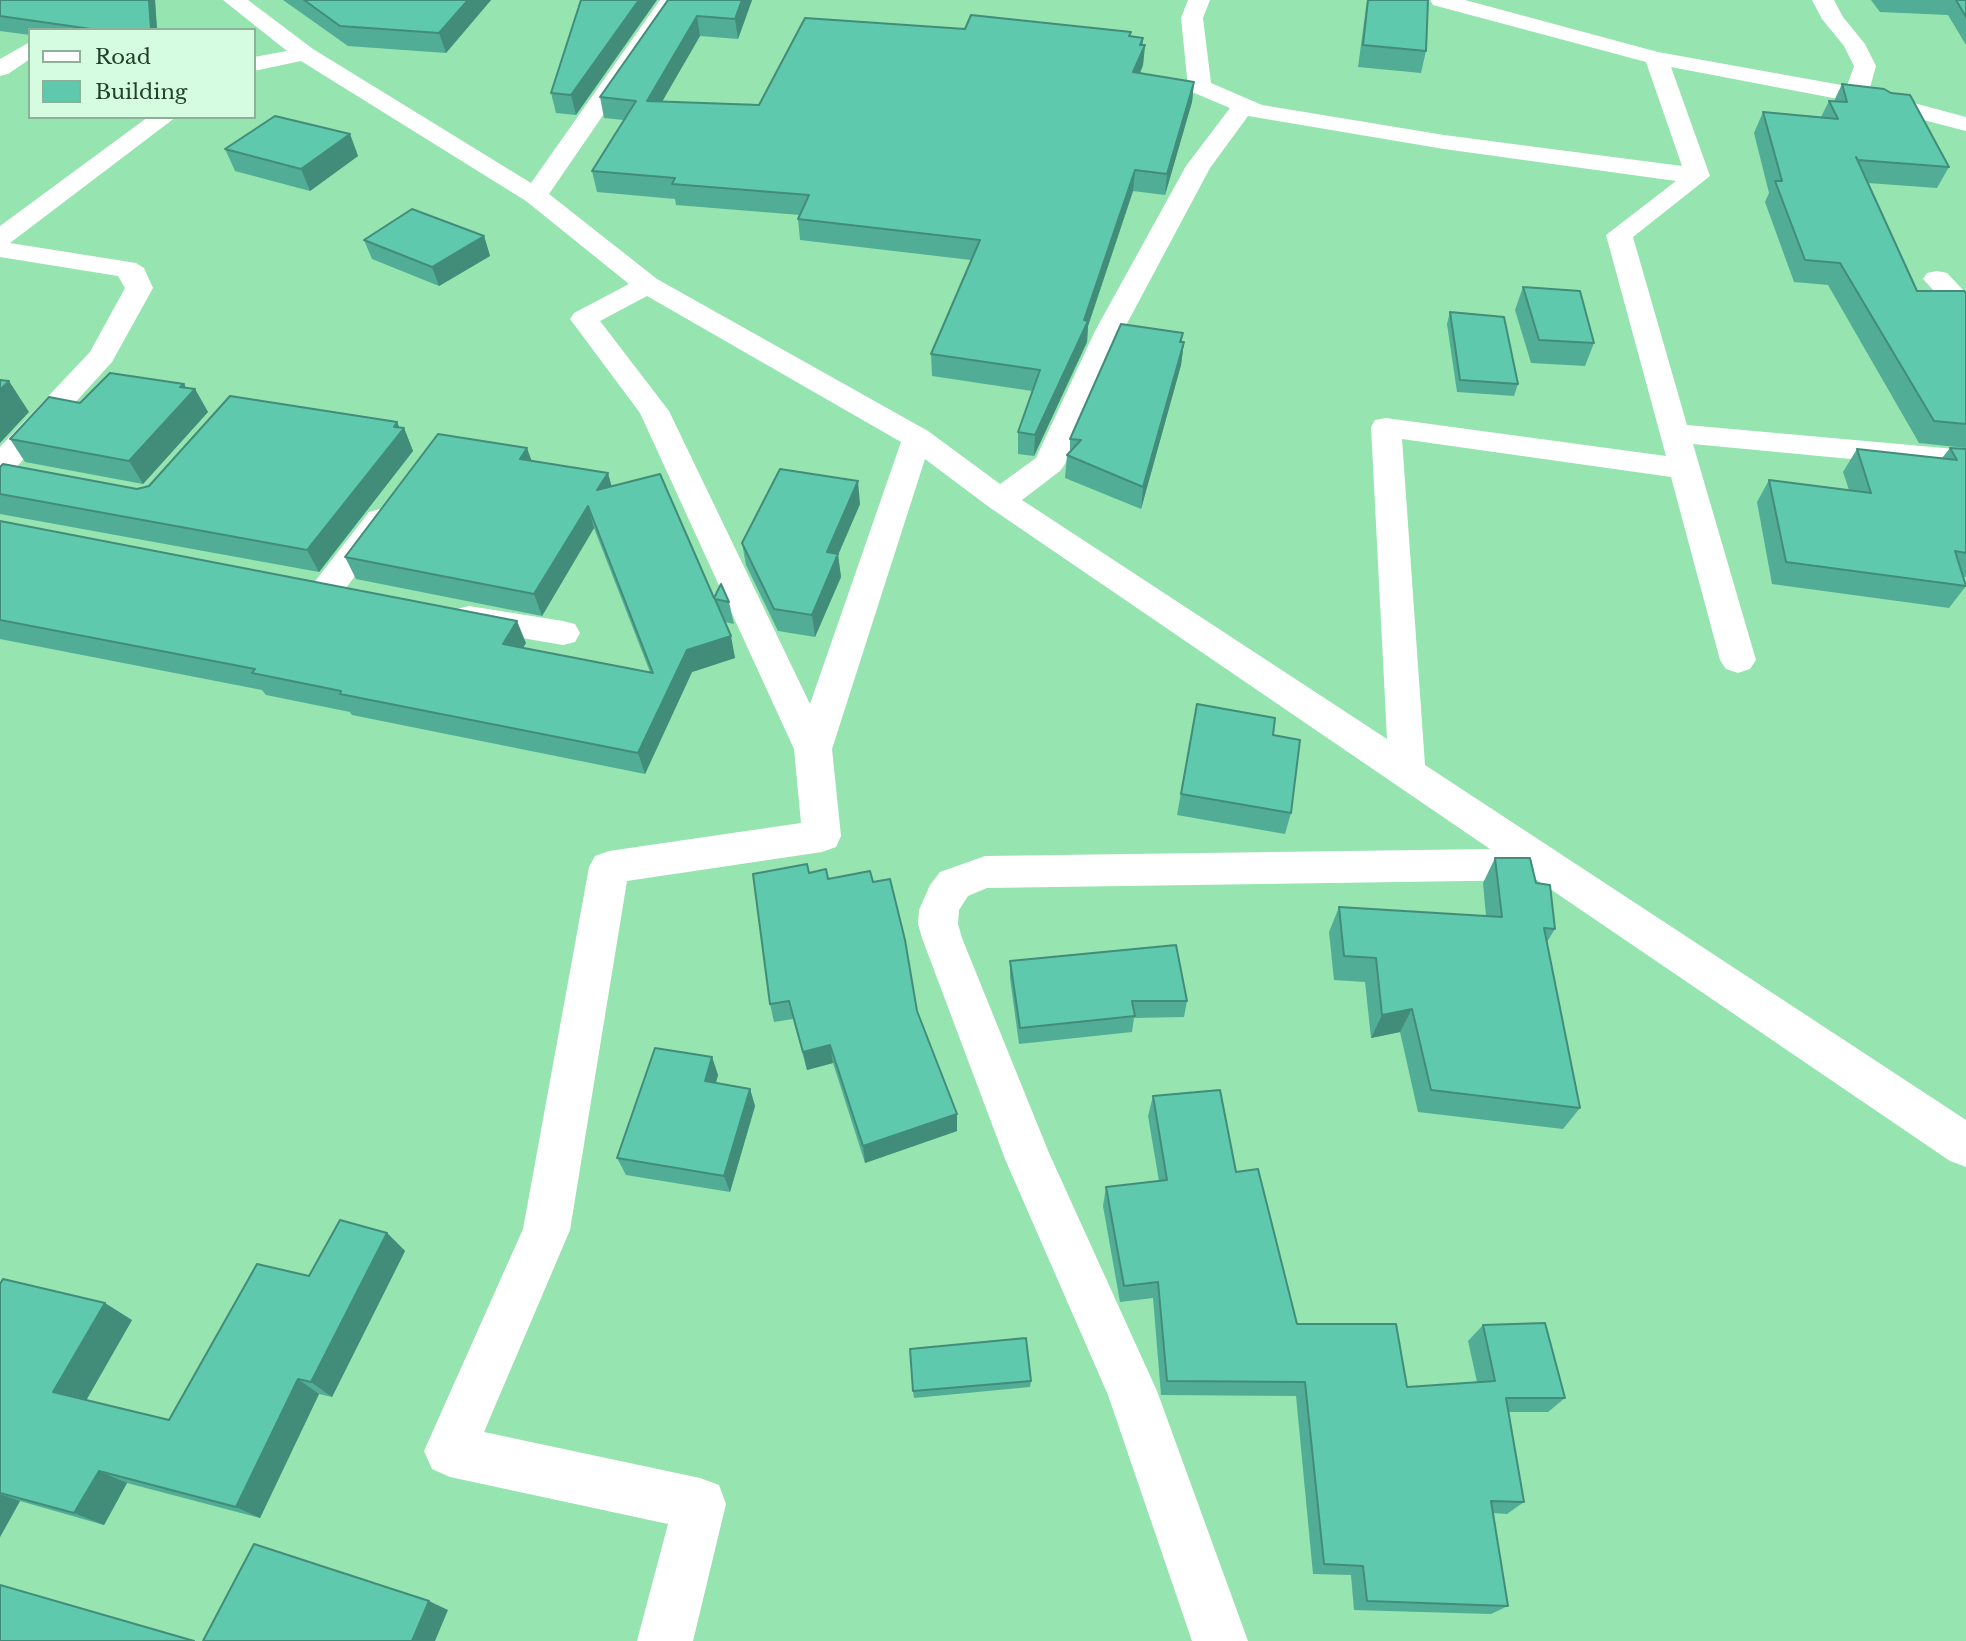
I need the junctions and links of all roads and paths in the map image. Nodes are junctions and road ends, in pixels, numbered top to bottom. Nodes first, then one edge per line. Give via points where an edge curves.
1 (671, 0) edge
2 (1199, 0) edge
3 (1441, 0) edge
4 (1517, 0) edge
5 (1823, 0) edge
6 (224, 7) edge
7 (1568, 34) junction
8 (0, 41) edge
9 (28, 47) edge
10 (28, 48) edge
11 (305, 54) junction
12 (1656, 58) junction
13 (256, 64) edge
14 (0, 69) edge
15 (1856, 94) junction
16 (1244, 106) junction
17 (161, 119) edge
18 (1966, 124) edge
19 (1698, 176) junction
20 (536, 196) junction
21 (0, 238) edge
22 (0, 249) edge
23 (1937, 279) dead end
24 (647, 285) junction
25 (1966, 309) edge
26 (1675, 433) junction
27 (917, 438) junction
28 (1966, 460) edge
29 (1685, 468) junction
30 (8, 470) edge
31 (400, 494) edge
32 (1000, 500) junction
33 (365, 596) edge
34 (441, 612) edge
35 (563, 633) dead end
36 (1738, 660) dead end
37 (813, 749) junction
38 (1407, 770) junction
39 (1541, 864) junction
40 (1966, 1146) edge
41 (665, 1641) edge
42 (1220, 1641) edge

1 - 20 street
2 - 16 street via 1192,18 1200,87
3 - 7 street
4 - 7 street
5 - 15 street via 1864,66
6 - 11 street
7 - 12 street
8 - 9 street
10 - 14 street
11 - 13 street
11 - 20 street
12 - 15 street
12 - 19 street
15 - 18 street
16 - 19 street via 1444,142
16 - 32 street via 1198,166 1109,331 1049,464
17 - 21 street
19 - 26 street via 1619,235
20 - 24 street
22 - 30 street via 126,269 134,274 139,288 102,356
23 - 25 street
24 - 27 street
24 - 37 street via 584,318 654,411
26 - 28 street
26 - 29 street
27 - 32 street
27 - 37 street
29 - 36 street
29 - 38 street via 1386,427
31 - 33 street via 315,586
32 - 38 street
34 - 35 street
37 - 41 street via 822,836 609,867 545,1230 450,1451 700,1504
38 - 39 street
39 - 40 street
39 - 42 street via 985,872 954,884 944,897 939,910 942,938 1028,1159 1132,1391

